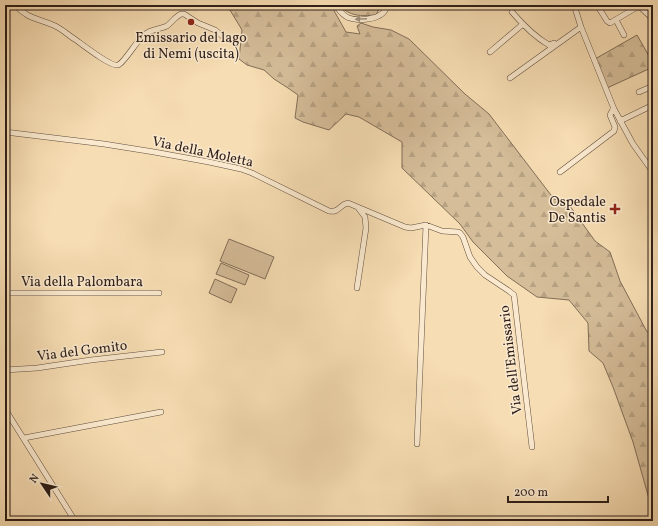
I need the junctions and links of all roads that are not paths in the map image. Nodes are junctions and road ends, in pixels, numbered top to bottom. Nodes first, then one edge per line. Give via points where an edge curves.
1 (15, 5) edge
2 (335, 5) edge
3 (388, 5) edge
4 (574, 5) edge
5 (597, 5) edge
6 (638, 6) edge
7 (512, 12) dead end
8 (653, 19) edge
9 (616, 20) junction
10 (523, 24) junction
11 (580, 26) junction
12 (624, 35) dead end
13 (225, 38) dead end
14 (490, 52) dead end
15 (510, 78) dead end
16 (653, 86) edge
17 (639, 92) dead end
18 (653, 105) edge
19 (614, 109) junction
20 (620, 121) junction
21 (5, 132) edge
22 (652, 169) edge
23 (560, 172) dead end
24 (359, 208) junction
25 (426, 225) junction
26 (356, 288) dead end
27 (5, 293) edge
28 (159, 293) dead end
29 (162, 352) dead end
30 (5, 370) edge
31 (5, 408) edge
32 (161, 412) dead end
33 (24, 438) junction
34 (417, 444) dead end
35 (532, 446) dead end
36 (75, 521) edge

1 - 13 street via 26,15 55,26 116,65 124,60 145,34 168,25 181,14 215,30
3 -> 2 street via 379,15 358,19 345,16
4 - 11 street
5 - 9 street via 609,23
6 - 8 street
6 - 9 street
7 - 10 street
9 - 12 street
10 - 11 street via 550,45
10 - 14 street
11 - 15 street
11 - 19 street
16 - 17 street
18 - 20 street
19 - 20 street
19 - 23 street via 610,115 614,131
20 - 22 street via 637,151
21 - 24 street, Via della Moletta via 104,144 205,161 250,172 329,211 336,211 347,204
24 - 25 street, Via della Moletta via 406,227
24 - 26 street via 365,219 366,229
25 - 34 street
25 - 35 street, Via dell'Emissario via 442,231 460,233 477,267 487,277 510,291 514,297
27 - 28 street, Via della Palombara
29 - 30 street, Via del Gomito
31 - 33 street
32 - 33 street
33 - 36 street

